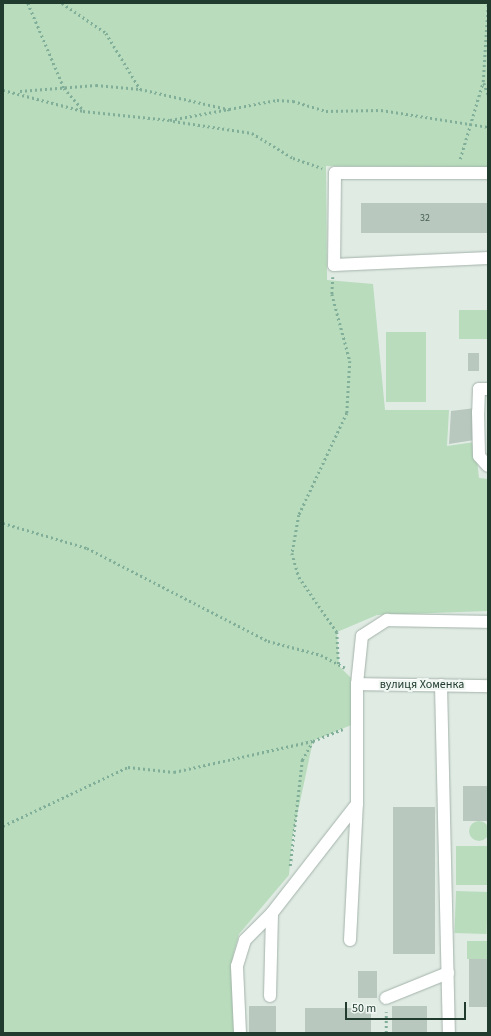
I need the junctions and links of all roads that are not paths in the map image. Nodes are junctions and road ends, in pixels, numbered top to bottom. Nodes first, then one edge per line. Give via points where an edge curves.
1 (488, 173) edge
2 (488, 258) edge
3 (488, 389) edge
4 (488, 466) edge
5 (488, 622) edge
6 (357, 678) junction
7 (441, 685) junction
8 (488, 686) edge
9 (357, 804) junction
10 (272, 913) junction
11 (350, 940) dead end
12 (448, 973) junction
13 (270, 996) dead end
14 (386, 998) road end
15 (240, 1033) edge
16 (449, 1033) edge

1 - 2 street via 335,173 334,264
3 - 4 street via 479,389 478,412 479,456
5 - 6 street via 387,620 362,636
6 - 7 street, вулиця Хоменка
6 - 9 street
7 - 8 street, вулиця Хоменка
7 - 12 street
9 - 10 street
9 - 11 street
10 - 13 street
10 - 15 street via 245,940 240,952
12 - 14 street
12 - 16 street

